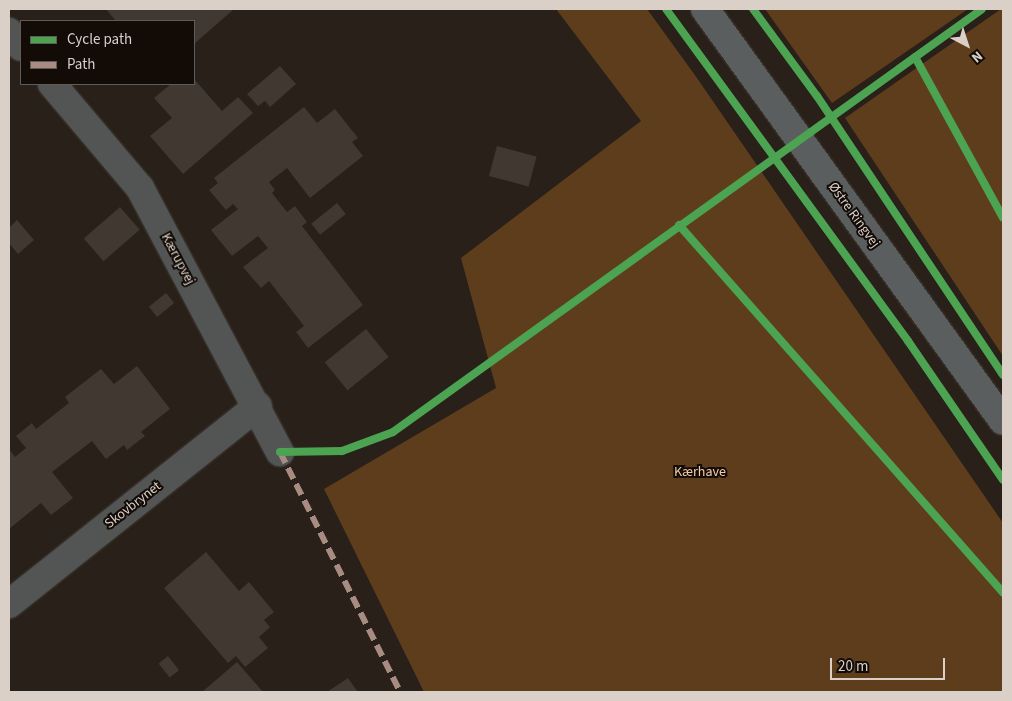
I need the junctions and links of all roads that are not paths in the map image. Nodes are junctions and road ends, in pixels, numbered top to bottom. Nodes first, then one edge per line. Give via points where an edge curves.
1 (704, 9) edge
2 (9, 32) edge
3 (20, 46) edge
4 (53, 85) edge
5 (258, 406) junction
6 (1003, 421) edge
7 (280, 452) dead end
8 (9, 604) edge

1 - 6 main road, Østre Ringvej
2 - 3 street
4 - 5 street, Kærupvej via 140,188
5 - 7 street, Kærupvej
5 - 8 street, Skovbrynet

